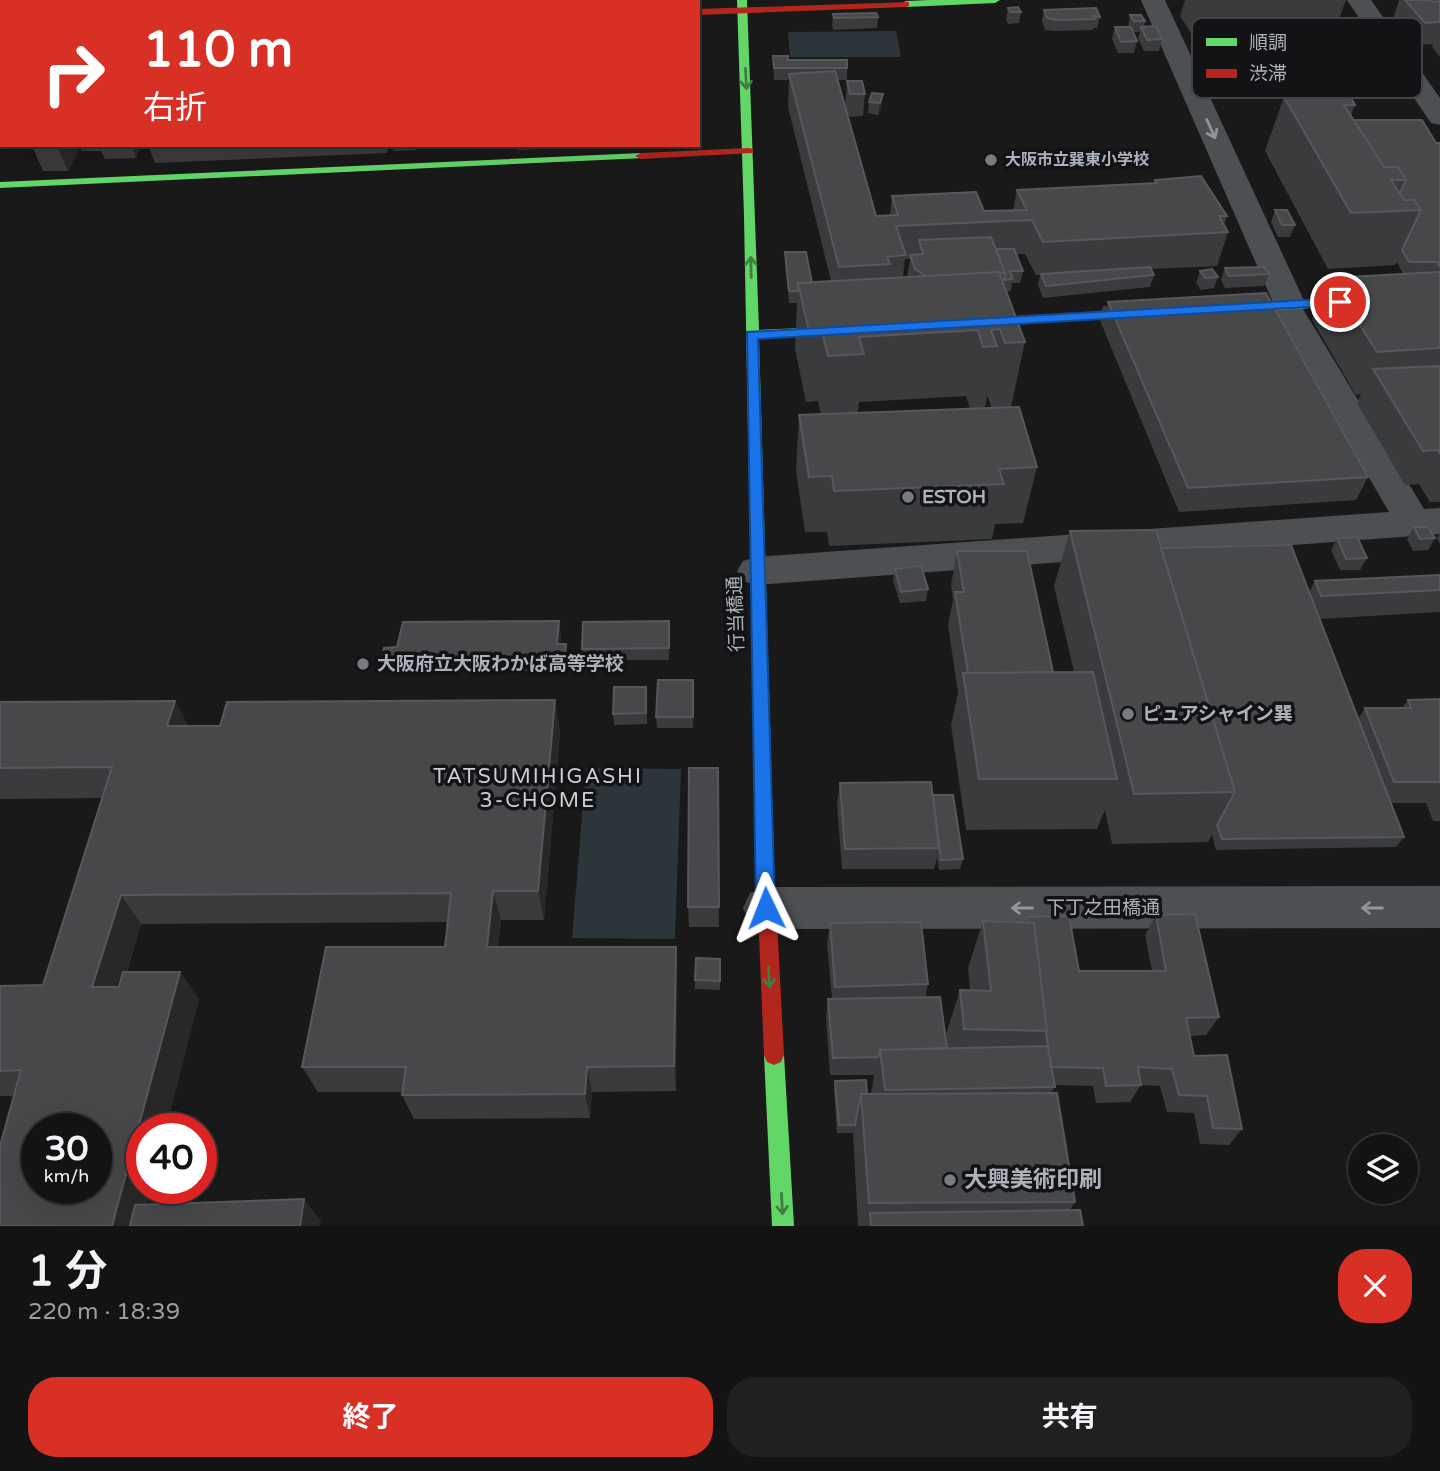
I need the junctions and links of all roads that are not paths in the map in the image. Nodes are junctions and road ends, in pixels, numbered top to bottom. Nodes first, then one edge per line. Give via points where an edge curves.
1 (995, 0) edge
2 (1153, 0) edge
3 (1359, 0) edge
4 (864, 3) edge
5 (742, 5) edge
6 (700, 12) edge
7 (1374, 18) edge
8 (1429, 84) edge
9 (1192, 88) edge
10 (1196, 98) edge
11 (1440, 117) edge
12 (750, 151) junction
13 (0, 184) edge
14 (1440, 297) edge
15 (1288, 305) junction
16 (1203, 310) edge
17 (1162, 312) edge
18 (957, 324) edge
19 (861, 329) edge
20 (752, 335) junction
21 (1427, 522) edge
22 (755, 571) junction
23 (1440, 907) edge
24 (766, 908) junction
25 (783, 1226) edge

1 - 4 street
2 -> 9 street
3 - 7 street
4 - 5 street
5 - 6 street
5 -> 12 street, 行当橋通
8 - 11 street
10 -> 15 street
12 - 13 street
20 -> 12 street, 行当橋通
14 - 15 street
15 - 16 street
15 - 21 street
17 - 18 street
19 - 20 street
20 - 22 street, 行当橋通
21 - 22 street
22 - 24 street, 行当橋通
23 -> 24 street, 下丁之田橋通
24 -> 25 street, 行当橋通

